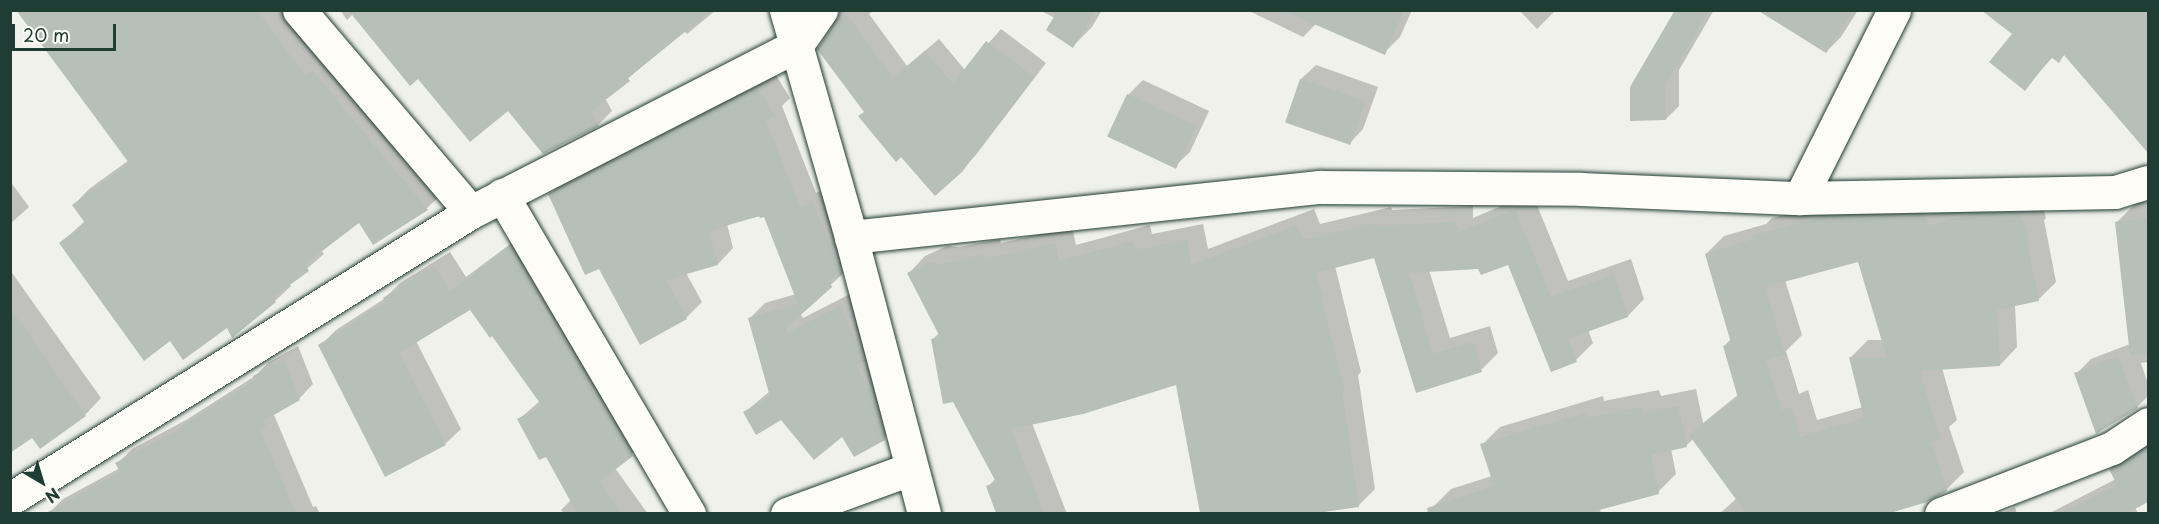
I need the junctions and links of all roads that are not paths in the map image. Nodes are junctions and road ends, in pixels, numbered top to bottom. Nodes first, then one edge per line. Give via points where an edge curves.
1 (299, 10) edge
2 (786, 10) edge
3 (821, 10) edge
4 (1894, 10) edge
5 (796, 46) junction
6 (2148, 182) edge
7 (502, 195) junction
8 (1800, 198) junction
9 (471, 212) junction
10 (851, 237) junction
11 (2148, 424) edge
12 (910, 469) junction
13 (10, 500) edge
14 (689, 513) edge
15 (787, 513) edge
16 (924, 513) edge
17 (1941, 513) edge

1 - 9 street
2 - 5 street
3 - 5 street
4 - 8 street
5 - 7 street
5 - 10 street
6 - 8 street via 2115,192
7 - 9 street
7 - 14 street
8 - 10 street via 1581,189 1318,187
9 - 13 street
10 - 12 street
11 - 17 street via 2112,448
12 - 15 street
12 - 16 street

